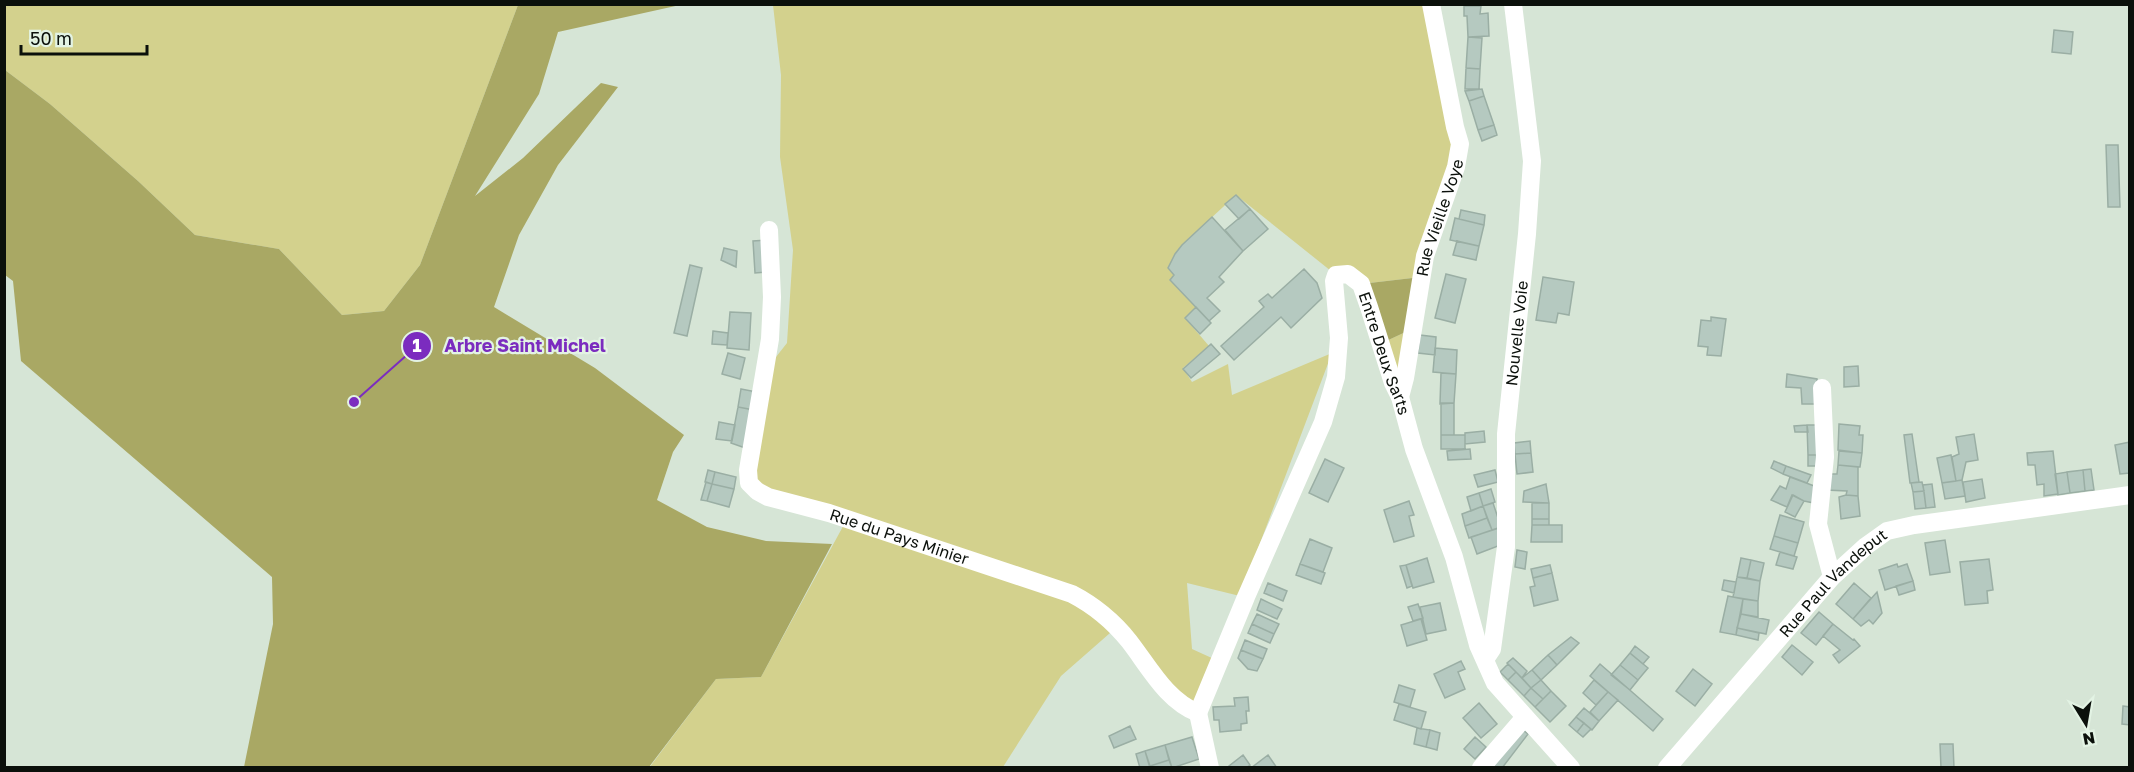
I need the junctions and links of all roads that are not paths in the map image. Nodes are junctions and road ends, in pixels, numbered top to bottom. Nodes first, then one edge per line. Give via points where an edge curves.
1 (1431, 4) edge
2 (1513, 4) edge
3 (769, 230) dead end
4 (1822, 388) dead end
5 (1400, 397) junction
6 (2130, 495) edge
7 (1832, 576) junction
8 (1486, 658) junction
9 (1198, 713) junction
10 (1525, 717) junction
11 (1210, 768) edge
12 (1481, 768) edge
13 (1571, 768) edge
14 (1667, 768) edge

1 - 5 street, Rue Vieille Voye via 1460,144 1456,167 1425,256
2 - 8 street, Nouvelle Voie via 1532,161 1506,434 1506,547 1492,649
3 - 9 street, Rue du Pays Minier via 770,339 749,483 768,497 829,513 1072,594 1093,605 1115,625 1167,693
4 - 7 street via 1825,457 1818,524
5 - 8 street, Entre Deux Sarts via 1414,449 1454,557 1478,645
5 - 9 street, Entre Deux Sarts via 1361,284 1348,274 1336,275 1336,378 1323,422
6 - 7 street, Rue Paul Vandeput via 1887,531
7 - 14 street, Rue Paul Vandeput
8 - 10 street, Entre Deux Sarts via 1495,683
9 - 11 street
10 - 12 street
10 - 13 street, Entre Deux Sarts

